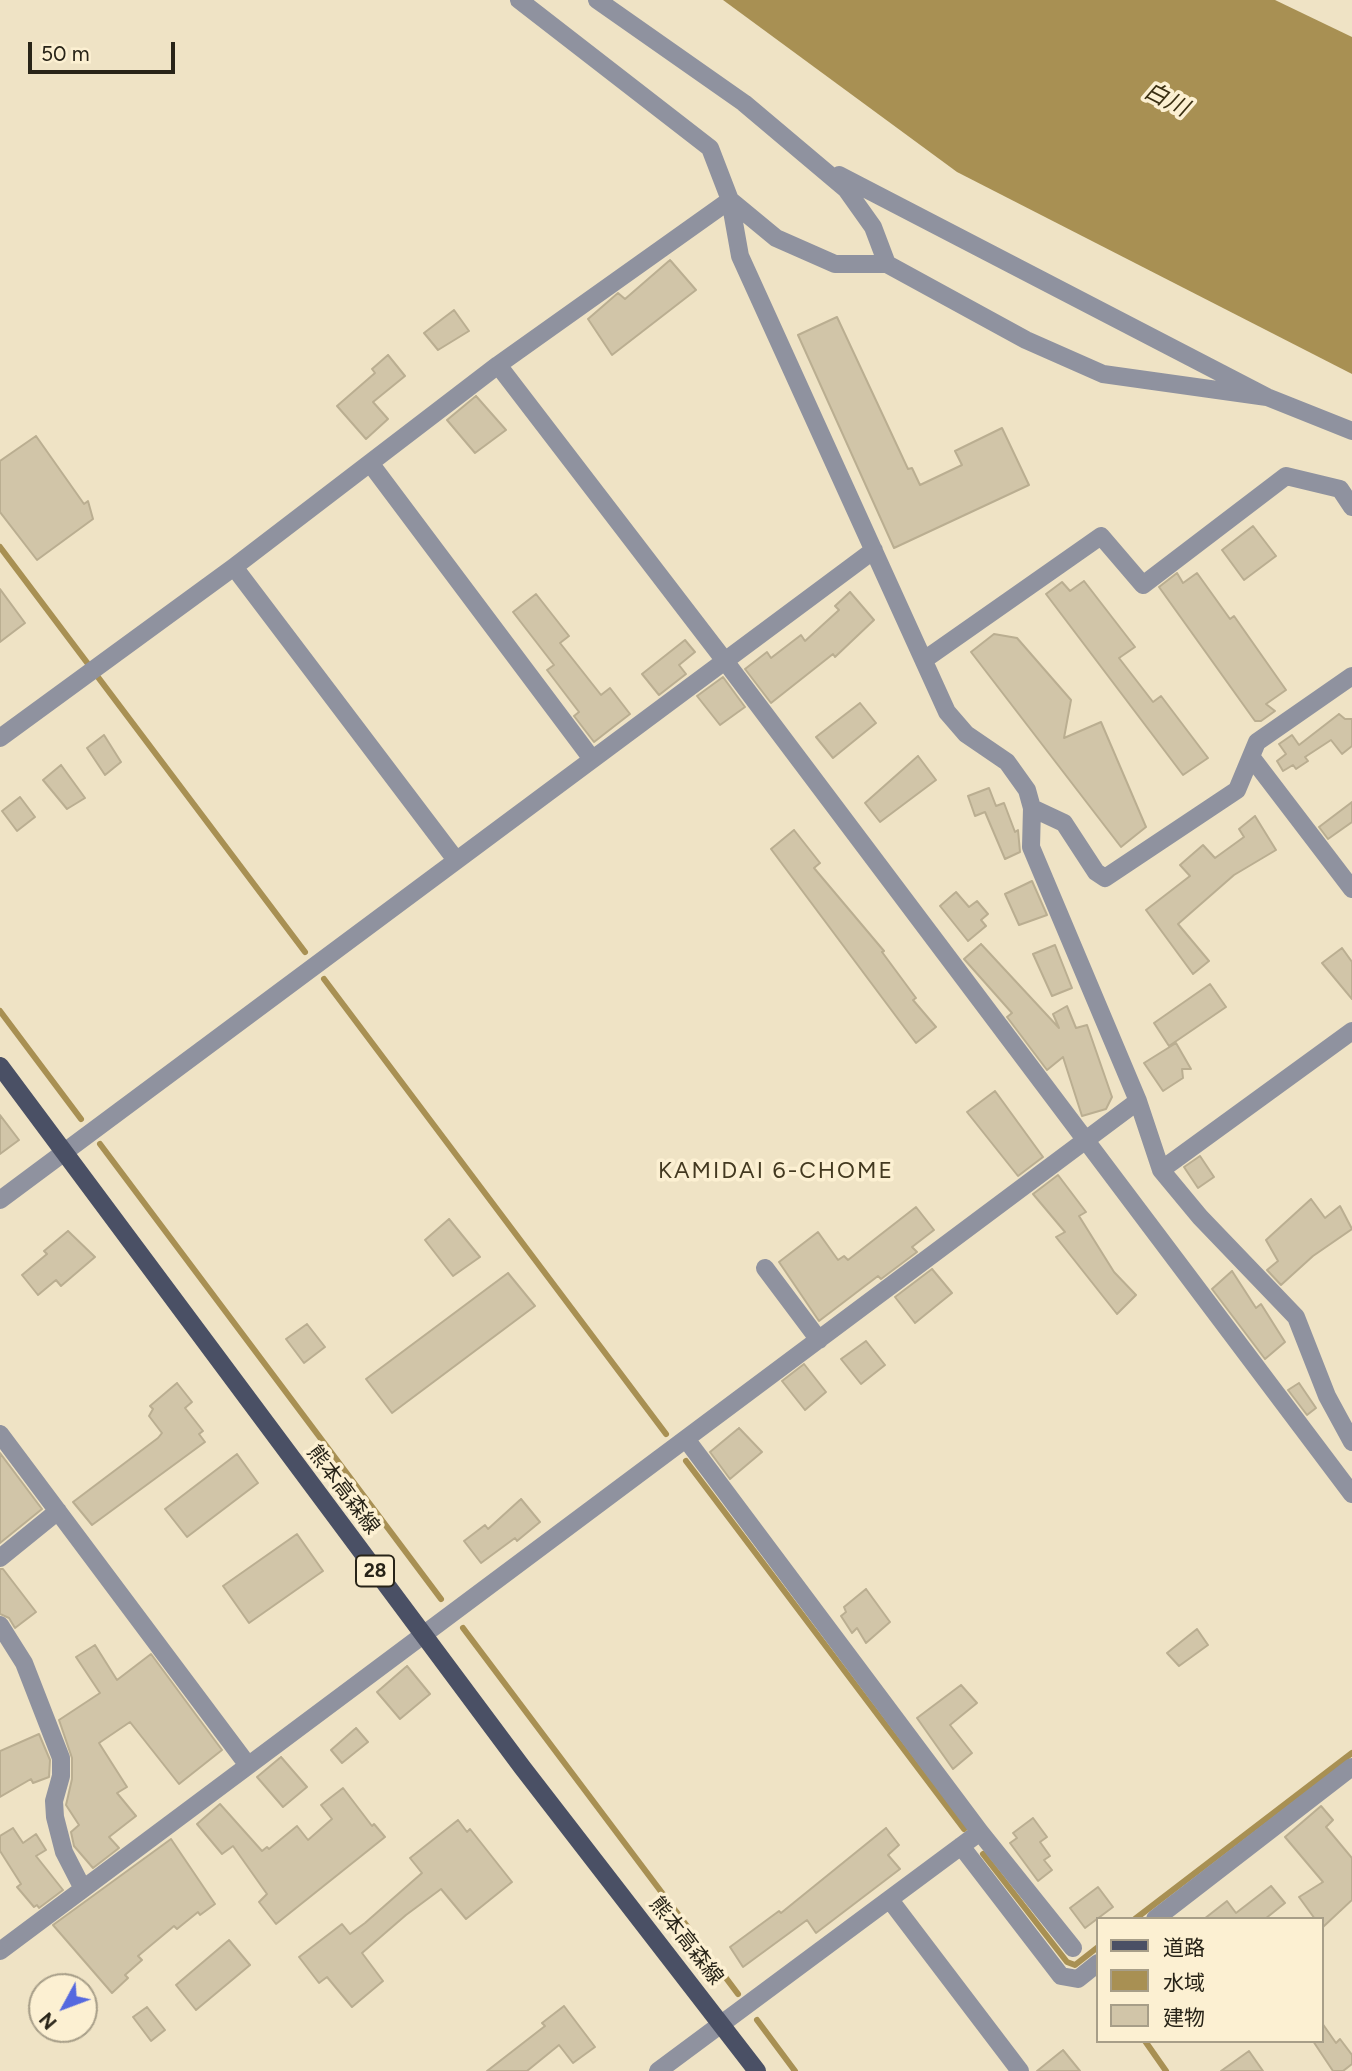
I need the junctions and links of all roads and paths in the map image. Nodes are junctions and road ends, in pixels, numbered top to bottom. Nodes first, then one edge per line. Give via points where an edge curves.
1 (519, 0) edge
2 (597, 0) edge
3 (816, 163) junction
4 (730, 200) junction
5 (887, 264) junction
6 (498, 366) junction
7 (1267, 397) junction
8 (1352, 431) edge
9 (370, 463) junction
10 (1352, 507) edge
11 (874, 550) junction
12 (234, 567) junction
13 (924, 660) junction
14 (725, 661) junction
15 (1352, 676) edge
16 (0, 738) edge
17 (1252, 758) junction
18 (592, 759) junction
19 (1032, 808) junction
20 (456, 860) junction
21 (1352, 889) edge
22 (1352, 1031) edge
23 (0, 1066) edge
24 (1138, 1101) junction
25 (1085, 1141) junction
26 (64, 1152) junction
27 (1161, 1170) junction
28 (0, 1200) edge
29 (765, 1268) dead end
30 (819, 1340) junction
31 (0, 1434) edge
32 (686, 1439) junction
33 (1352, 1442) edge
34 (1352, 1494) edge
35 (58, 1511) junction
36 (0, 1558) edge
37 (0, 1625) edge
38 (423, 1635) junction
39 (7, 1650) edge
40 (247, 1764) junction
41 (1352, 1767) edge
42 (980, 1832) junction
43 (961, 1846) junction
44 (82, 1887) junction
45 (890, 1900) junction
46 (1158, 1917) edge
47 (1073, 1948) dead end
48 (0, 1951) edge
49 (1096, 1965) edge
50 (722, 2025) junction
51 (658, 2071) edge
52 (757, 2071) edge
53 (1020, 2071) edge

1 - 4 street via 710,148
2 - 3 street via 744,103
3 - 5 street via 860,208
3 - 7 street
4 - 5 street via 776,238 835,264
4 - 6 street
4 - 11 street via 740,256
5 - 7 street via 1026,340 1103,374
6 - 9 street
6 - 14 street
7 - 8 street
9 - 12 street
9 - 18 street
10 - 13 street via 1340,489 1286,476 1143,585 1101,537
11 - 13 street
11 - 14 street
12 - 16 street
12 - 20 street
13 - 19 street via 947,712 966,734 1007,762 1027,790
14 - 18 street
14 - 25 street
15 - 17 street via 1257,742
17 - 19 street via 1237,790 1105,878 1096,872 1064,823
17 - 21 street
18 - 20 street
19 - 24 street via 1031,847
20 - 26 street
22 - 27 street
23 - 26 main road, 熊本高森線 / 28
24 - 25 street
24 - 27 street
25 - 30 street
25 - 34 street
26 - 28 street
26 - 38 main road, 熊本高森線 / 28
27 - 33 street via 1296,1317 1327,1396
29 - 30 street
30 - 32 street
31 - 35 street
32 - 38 street
32 - 42 street
35 - 36 street
35 - 40 street
37 - 39 street
38 - 40 street
38 - 50 main road, 熊本高森線 / 28
39 - 44 street via 47,1716 61,1758 54,1809 64,1852
40 - 44 street
41 - 46 street
42 - 43 street
42 - 47 street
43 - 45 street
43 - 49 street via 1061,1976 1078,1979
44 - 48 street
45 - 50 street
45 - 53 street
50 - 51 street
50 - 52 main road, 熊本高森線 / 28

